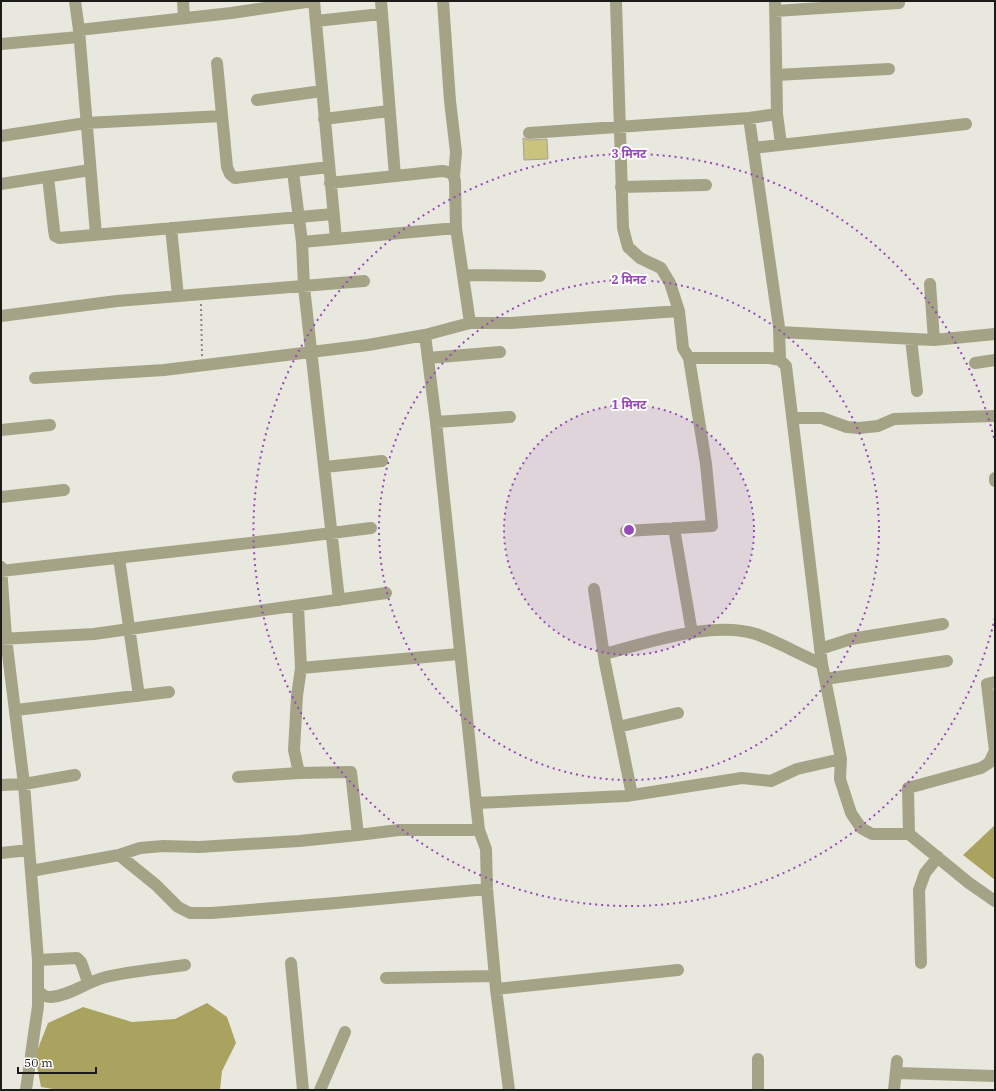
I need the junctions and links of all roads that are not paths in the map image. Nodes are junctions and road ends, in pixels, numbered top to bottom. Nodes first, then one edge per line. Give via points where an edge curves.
1 (75, 1) edge
2 (183, 1) edge
3 (314, 1) edge
4 (380, 1) edge
5 (443, 1) edge
6 (616, 1) edge
7 (853, 3) edge
8 (899, 3) dead end
9 (775, 6) edge
10 (381, 14) junction
11 (184, 18) junction
12 (316, 21) junction
13 (79, 33) junction
14 (1, 44) edge
15 (217, 63) dead end
16 (889, 69) dead end
17 (776, 75) junction
18 (322, 91) junction
19 (257, 100) dead end
20 (389, 111) junction
21 (777, 114) junction
22 (222, 116) junction
23 (749, 118) junction
24 (324, 119) junction
25 (86, 123) junction
26 (966, 124) dead end
27 (619, 127) junction
28 (529, 133) dead end
29 (1, 136) edge
30 (781, 144) junction
31 (753, 148) junction
32 (328, 167) junction
33 (90, 170) junction
34 (293, 172) junction
35 (395, 176) junction
36 (454, 176) junction
37 (48, 177) junction
38 (1, 184) edge
39 (330, 184) junction
40 (706, 185) dead end
41 (621, 187) junction
42 (333, 214) junction
43 (298, 216) junction
44 (171, 228) junction
45 (456, 228) junction
46 (96, 236) junction
47 (336, 239) junction
48 (302, 242) junction
49 (463, 275) junction
50 (540, 276) dead end
51 (364, 281) dead end
52 (930, 284) dead end
53 (304, 287) junction
54 (178, 296) junction
55 (679, 311) junction
56 (1, 316) edge
57 (470, 323) junction
58 (779, 332) junction
59 (995, 334) edge
60 (425, 336) junction
61 (910, 339) junction
62 (934, 340) junction
63 (311, 352) junction
64 (500, 352) dead end
65 (428, 358) junction
66 (689, 358) junction
67 (780, 360) junction
68 (995, 360) edge
69 (975, 363) dead end
70 (35, 378) dead end
71 (917, 391) dead end
72 (995, 416) edge
73 (510, 417) dead end
74 (792, 418) junction
75 (436, 422) junction
76 (50, 425) dead end
77 (1, 430) edge
78 (382, 460) dead end
79 (325, 467) junction
80 (995, 478) edge
81 (995, 481) edge
82 (64, 490) dead end
83 (1, 497) edge
84 (371, 528) dead end
85 (674, 528) junction
86 (626, 531) dead end
87 (333, 532) junction
88 (119, 558) junction
89 (1, 567) edge
90 (1, 571) edge
91 (594, 589) dead end
92 (386, 593) dead end
93 (339, 600) junction
94 (298, 606) junction
95 (943, 624) dead end
96 (128, 629) junction
97 (692, 633) junction
98 (4, 639) edge
99 (820, 649) junction
100 (459, 654) junction
101 (604, 654) junction
102 (946, 660) dead end
103 (822, 664) junction
104 (301, 668) junction
105 (825, 679) junction
106 (995, 682) edge
107 (169, 692) dead end
108 (139, 696) junction
109 (16, 710) junction
110 (678, 713) dead end
111 (618, 727) junction
112 (994, 732) edge
113 (841, 759) junction
114 (299, 773) junction
115 (75, 775) dead end
116 (238, 777) dead end
117 (24, 784) junction
118 (1, 785) edge
119 (632, 795) junction
120 (476, 803) junction
121 (479, 830) junction
122 (909, 834) junction
123 (358, 835) junction
124 (29, 850) junction
125 (1, 854) edge
126 (119, 855) junction
127 (938, 857) junction
128 (31, 871) junction
129 (487, 889) junction
130 (995, 901) edge
131 (38, 960) junction
132 (291, 963) dead end
133 (921, 964) dead end
134 (185, 965) dead end
135 (678, 970) dead end
136 (495, 976) junction
137 (386, 978) dead end
138 (88, 982) junction
139 (496, 989) junction
140 (38, 990) junction
141 (345, 1032) dead end
142 (758, 1059) dead end
143 (897, 1060) dead end
144 (896, 1073) junction
145 (995, 1076) edge
146 (26, 1090) edge
147 (303, 1090) edge
148 (320, 1090) edge
149 (509, 1090) edge
150 (758, 1090) edge
151 (894, 1090) edge

1 - 13 street
2 - 11 street
3 - 11 street
3 - 12 street
4 - 10 street
5 - 36 street via 456,152
6 - 27 street
7 - 8 street
7 - 9 street
9 - 17 street
10 - 12 street
10 - 20 street
11 - 13 street
12 - 18 street
13 - 14 street
13 - 25 street
15 - 22 street
16 - 17 street
17 - 21 street
18 - 19 street
18 - 24 street
20 - 24 street
20 - 35 street
21 - 23 street
21 - 30 street
22 - 25 street
22 - 34 street via 227,168 235,178
23 - 27 street
23 - 31 street
24 - 32 street
25 - 29 street
25 - 33 street
26 - 30 street
27 - 28 street
27 - 41 street
30 - 31 street
31 - 58 street
32 - 34 street
32 - 39 street
33 - 37 street
33 - 46 street
34 - 43 street
35 - 36 street via 442,171 451,172
35 - 39 street
36 - 45 street
37 - 38 street
37 - 46 street via 55,236
39 - 42 street
40 - 41 street
41 - 55 street via 623,228 628,247 640,258 661,268 670,283
42 - 43 street
42 - 47 street
43 - 44 street
43 - 48 street
44 - 46 street
44 - 54 street
45 - 47 street
45 - 49 street
47 - 48 street
48 - 53 street
49 - 50 street
49 - 57 street
51 - 53 street
52 - 62 street
53 - 54 street
53 - 63 street
54 - 56 street
55 - 57 street via 510,324
55 - 66 street via 683,348
57 - 60 street
58 - 61 street
58 - 67 street
59 - 62 street
60 - 63 street
60 - 65 street
61 - 62 street
61 - 71 street
63 - 70 street via 164,370
63 - 79 street
64 - 65 street
65 - 75 street
66 - 67 street
66 - 85 street via 706,464 712,526
67 - 74 street via 786,366
68 - 69 street
72 - 74 street via 894,419 878,426 859,428 847,427 822,418
73 - 75 street
74 - 99 street
75 - 100 street
76 - 77 street
78 - 79 street
79 - 87 street
80 - 81 street
82 - 83 street
84 - 87 street
85 - 86 street
85 - 97 street
87 - 88 street
87 - 93 street
88 - 90 street
88 - 96 street
89 - 90 street
90 - 98 street
91 - 101 street
92 - 93 street
93 - 94 street
94 - 96 street
94 - 104 street
95 - 99 street via 851,639
96 - 98 street via 94,634
96 - 108 street
97 - 101 street
97 - 103 street via 724,628 756,634
98 - 109 street
99 - 103 street
100 - 104 street
100 - 120 street
101 - 111 street
102 - 105 street
103 - 105 street
104 - 114 street via 294,750
105 - 113 street
106 - 112 street via 987,684
107 - 108 street
108 - 109 street
109 - 117 street
110 - 111 street
111 - 119 street
112 - 122 street via 995,751 989,763 981,768 908,788
113 - 119 street via 797,769 771,781 742,778
113 - 122 street via 839,769 842,790 851,814 861,828 872,834
114 - 116 street
114 - 123 street via 351,772
115 - 117 street
117 - 118 street
117 - 124 street
119 - 120 street
120 - 121 street
121 - 123 street via 399,830
121 - 129 street via 486,849
122 - 127 street
123 - 126 street via 199,847 155,846
124 - 125 street
124 - 128 street
126 - 128 street
126 - 129 street via 178,907 190,913
127 - 130 street
127 - 133 street via 925,873 919,890
128 - 131 street
129 - 136 street
131 - 138 street via 77,958
131 - 140 street
132 - 147 street
134 - 138 street
135 - 139 street
136 - 137 street
136 - 139 street
138 - 140 street via 68,994 51,997 46,997
139 - 149 street
140 - 146 street
141 - 148 street
142 - 150 street
143 - 144 street
144 - 145 street
144 - 151 street

